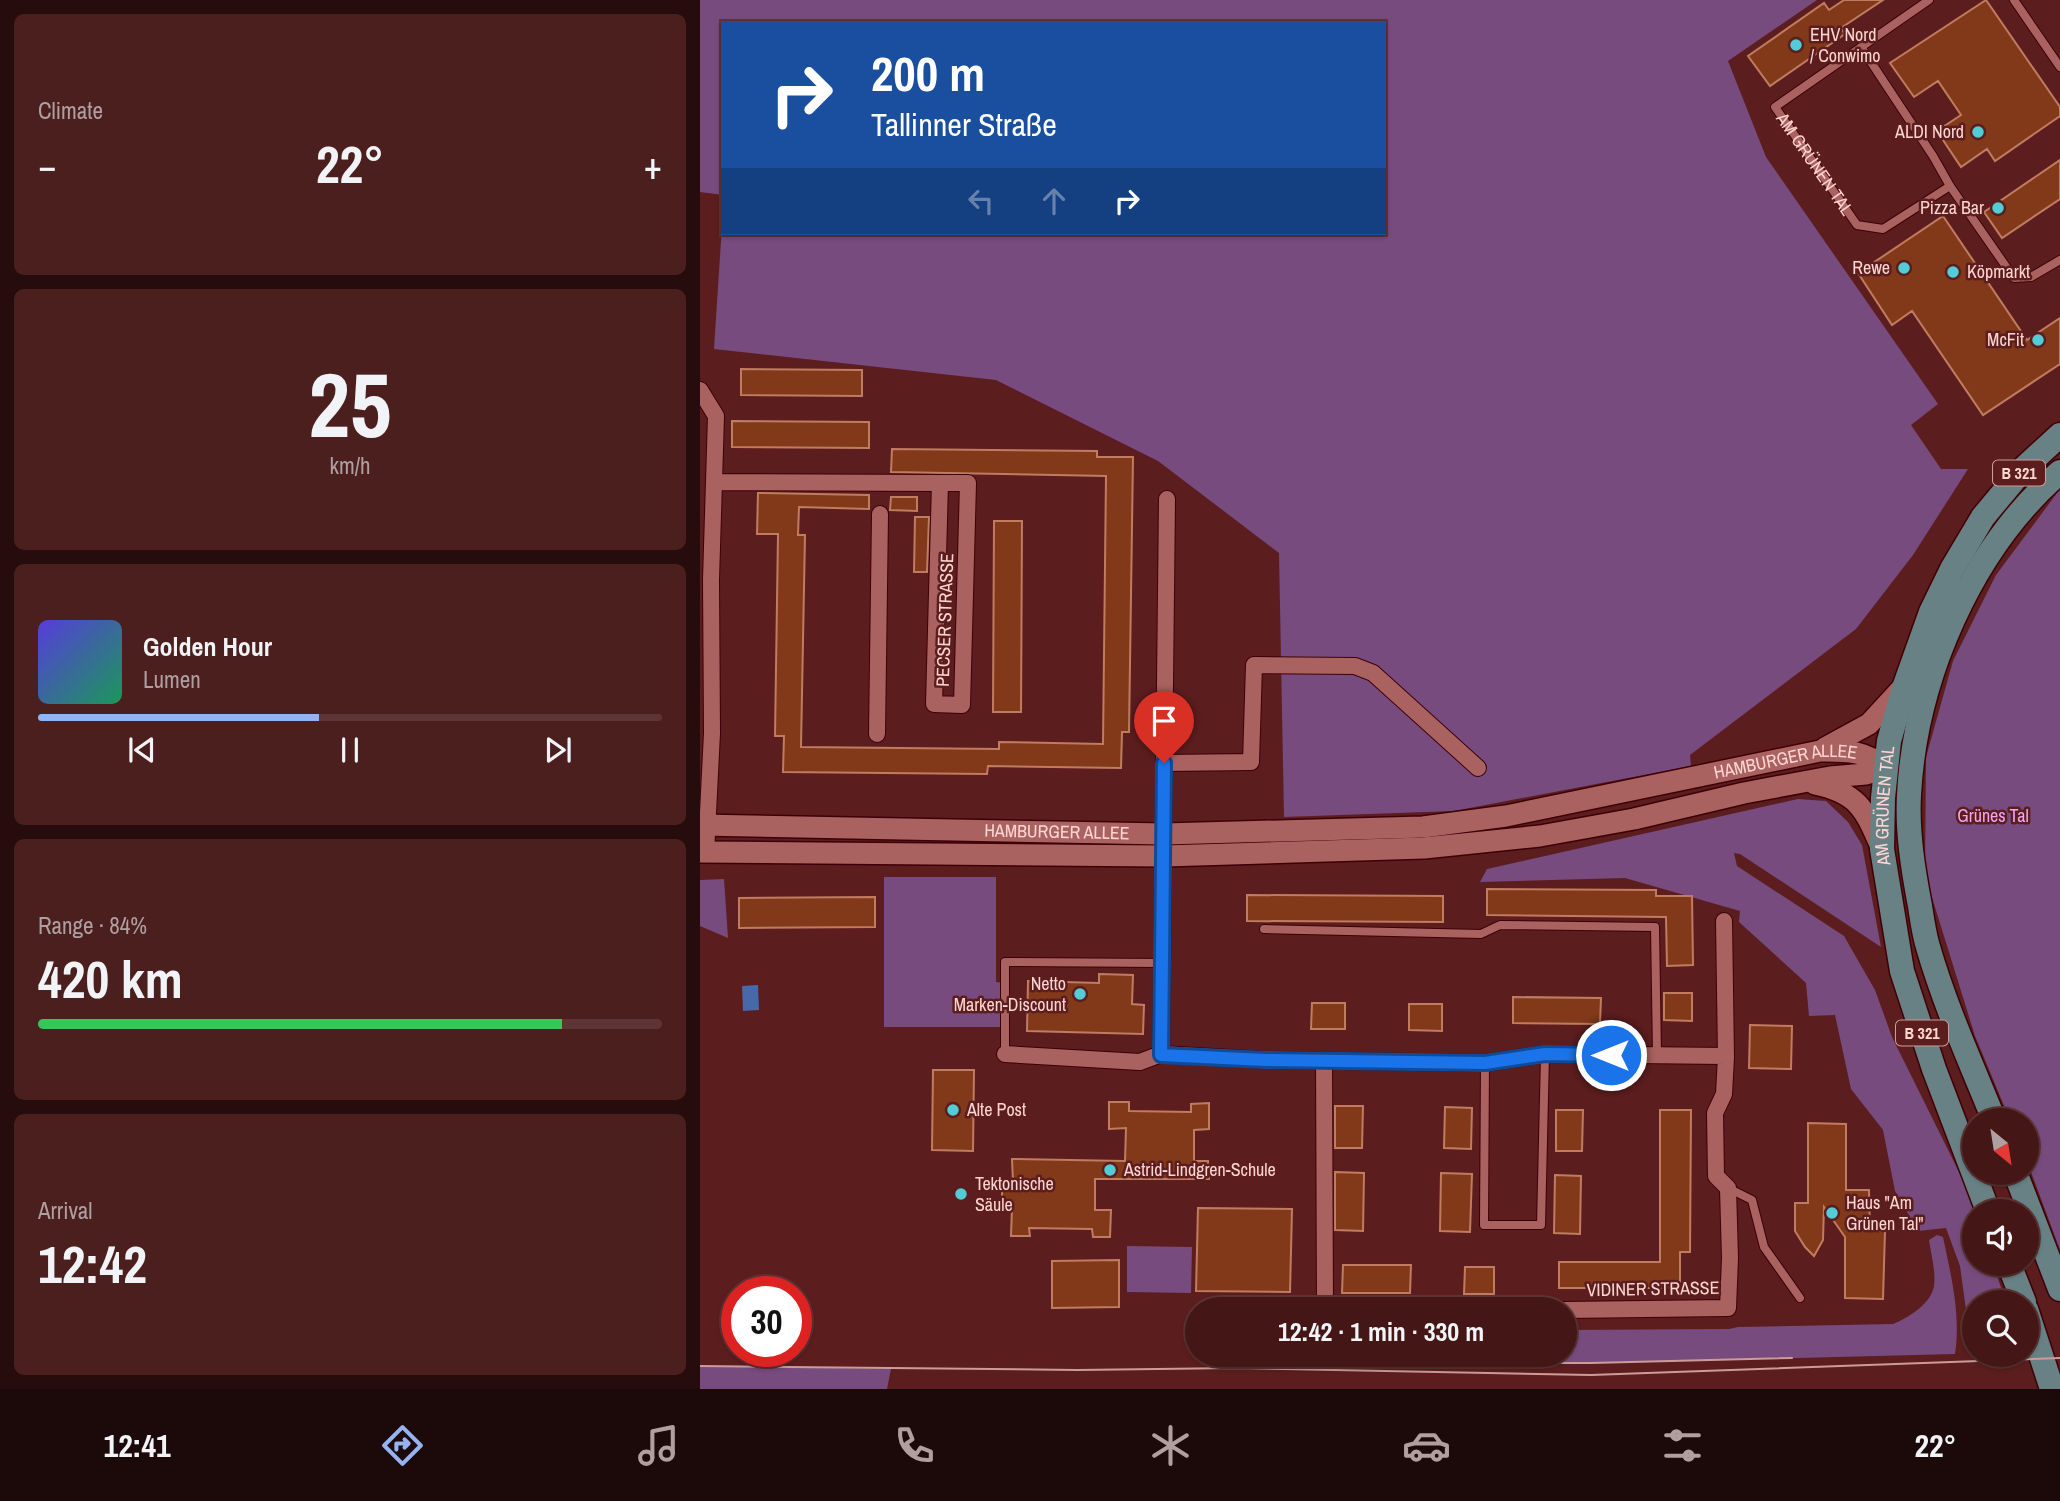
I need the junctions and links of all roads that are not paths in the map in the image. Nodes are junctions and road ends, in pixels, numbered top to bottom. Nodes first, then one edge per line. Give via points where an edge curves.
1 (1929, 0) edge
2 (2014, 0) edge
3 (1861, 47) junction
4 (2060, 66) edge
5 (1950, 186) junction
6 (2060, 260) edge
7 (700, 390) edge
8 (2060, 435) edge
9 (2060, 472) edge
10 (713, 481) junction
11 (940, 482) junction
12 (1167, 499) dead end
13 (880, 514) dead end
14 (1905, 685) junction
15 (877, 734) dead end
16 (1917, 734) junction
17 (1820, 751) junction
18 (1164, 763) junction
19 (1478, 768) dead end
20 (1886, 768) junction
21 (1806, 782) junction
22 (1909, 798) junction
23 (704, 825) edge
24 (1164, 834) junction
25 (1882, 849) junction
26 (703, 853) edge
27 (1164, 856) junction
28 (1724, 921) dead end
29 (1264, 929) dead end
30 (1164, 963) junction
31 (1004, 1054) joint
32 (1545, 1054) junction
33 (1161, 1055) junction
34 (1657, 1055) junction
35 (1726, 1056) junction
36 (1324, 1061) junction
37 (1485, 1063) junction
38 (1989, 1108) edge
39 (2020, 1185) edge
40 (1728, 1188) junction
41 (1983, 1199) edge
42 (2060, 1289) edge
43 (1325, 1297) edge
44 (1800, 1298) dead end
45 (1577, 1310) edge
46 (2039, 1349) edge
47 (2052, 1389) edge

1 - 3 lane, AM GRÜNEN TAL
2 - 4 lane
3 - 5 lane
3 - 5 lane, AM GRÜNEN TAL via 1775,107 1857,225 1883,229
5 - 6 lane via 2014,278 2031,277
7 - 10 street via 716,416
8 - 14 main road, AM GRÜNEN TAL / B 321 via 2023,468 1983,517 1931,612
9 - 16 main road, AM GRÜNEN TAL / B 321 via 2000,537 1966,592 1936,663
10 - 11 street, PECSER STRASSE
10 - 23 street via 712,733
11 - 11 street, PECSER STRASSE via 934,704 962,705 968,483
12 - 18 street
13 - 15 street
14 - 17 street via 1869,724
14 - 20 main road, AM GRÜNEN TAL / B 321
16 - 20 main road
16 - 22 main road, AM GRÜNEN TAL / B 321
17 - 20 street, HAMBURGER ALLEE via 1854,751
17 - 24 street, HAMBURGER ALLEE via 1506,816 1437,825
18 - 19 street via 1251,762 1254,665 1355,666 1373,673
18 - 24 street
20 - 21 street, HAMBURGER ALLEE
20 - 22 main road
20 - 25 main road, AM GRÜNEN TAL / B 321
21 - 25 street via 1840,789 1852,797
21 - 27 street, HAMBURGER ALLEE via 1540,836 1424,848
22 - 38 main road, AM GRÜNEN TAL / B 321 via 1927,945
23 - 24 street, HAMBURGER ALLEE
23 - 26 street
24 - 27 street
25 - 41 main road, AM GRÜNEN TAL / B 321 via 1902,971
26 - 27 street, HAMBURGER ALLEE
27 - 30 street
28 - 35 street, VIDINER STRASSE
29 - 34 lane via 1481,934 1500,925 1655,927
30 - 31 lane via 1005,962
30 - 33 street
31 - 33 street via 1140,1062
32 - 34 street
32 - 37 street
32 - 37 lane via 1541,1225 1484,1225
33 - 36 street
34 - 35 street
35 - 40 street, VIDINER STRASSE via 1715,1138 1716,1175
36 - 37 street
36 - 43 street
39 - 42 main road
40 - 44 lane via 1752,1200 1764,1247
40 - 45 street, VIDINER STRASSE via 1728,1308
46 - 47 main road

